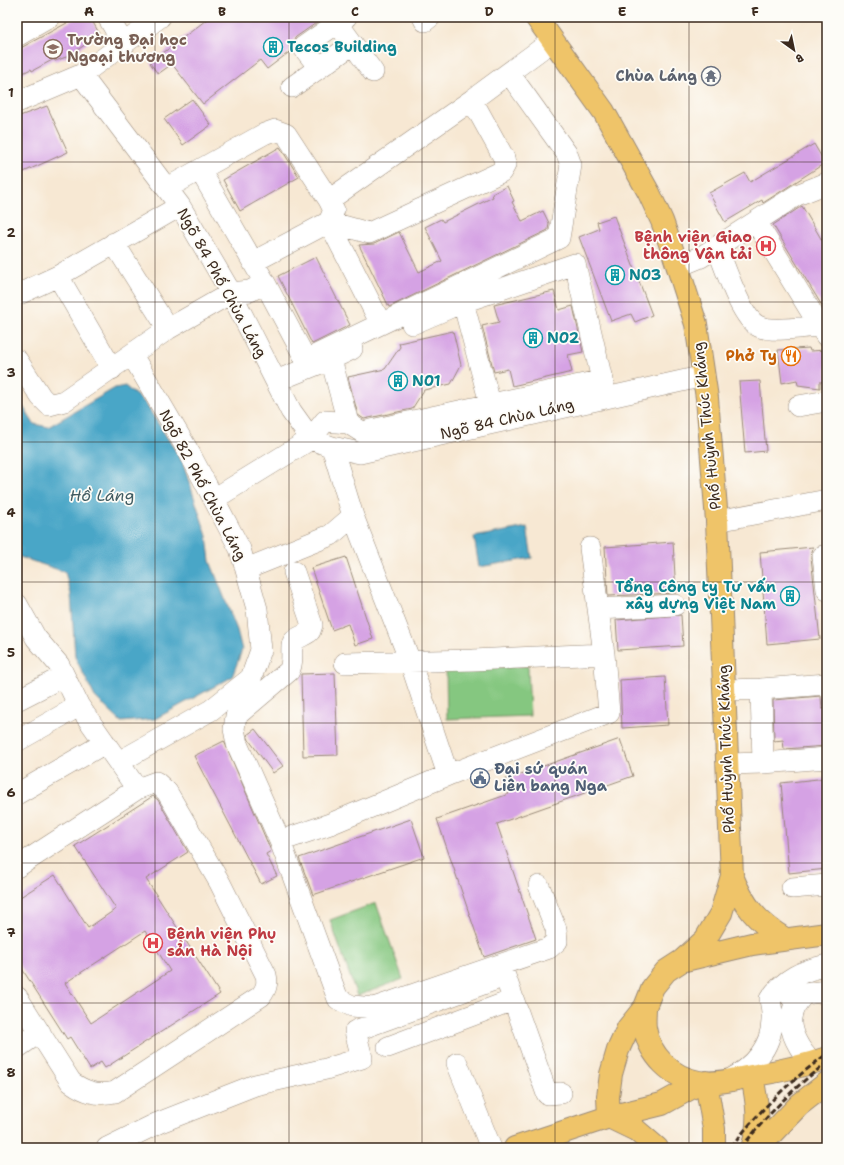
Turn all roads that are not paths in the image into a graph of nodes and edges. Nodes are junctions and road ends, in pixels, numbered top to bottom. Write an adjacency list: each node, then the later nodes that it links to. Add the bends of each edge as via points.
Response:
1 (50, 17): 8 (street)
2 (108, 17): 11 (street)
3 (160, 17): 11 (street)
4 (423, 17): 5 (street, via 425,20)
5 (430, 17)
6 (536, 17): 9 (main road, Phố Huỳnh Thúc Kháng)
7 (342, 18): 10 (street, via 340,27); 12 (street, via 304,47)
8 (17, 36)
9 (552, 41): 14 (street); 29 (main road, Phố Huỳnh Thúc Kháng, via 604,112 631,159 662,221)
10 (353, 44): 13 (street); 16 (street)
11 (124, 45): 15 (street)
12 (317, 65)
13 (373, 72)
14 (509, 73): 17 (street); 35 (street, via 567,154 571,165 559,238)
15 (81, 75): 18 (street); 21 (street, Ngõ 84 Phố Chùa Láng)
16 (292, 87)
17 (472, 100): 22 (street); 24 (street, via 504,158 505,165 501,172 369,234)
18 (17, 102)
19 (200, 170): 21 (street); 22 (street, via 274,130 286,134); 28 (street)
20 (827, 182): 25 (street, via 797,195)
21 (167, 188): 23 (street, Ngõ 84 Phố Chùa Láng)
22 (329, 200): 24 (street, via 334,210)
23 (180, 206): 26 (street); 32 (street, Ngõ 84 Phố Chùa Láng)
24 (329, 222): 28 (street); 35 (street)
25 (756, 222): 27 (street); 37 (street)
26 (114, 243): 30 (street); 36 (street)
27 (717, 246): 29 (street, via 701,257); 37 (street, via 736,296 757,326)
28 (253, 262): 31 (street)
29 (679, 266): 42 (main road, Phố Huỳnh Thúc Kháng, via 696,324)
30 (58, 276): 33 (street); 41 (street)
31 (265, 283): 32 (street, via 250,291); 35 (street, via 306,360)
32 (231, 293): 36 (street); 43 (street, Ngõ 84 Phố Chùa Láng)
33 (17, 295)
34 (463, 302): 39 (street); 44 (street, via 575,264); 47 (street)
35 (381, 324)
36 (168, 329): 38 (street)
37 (823, 332)
38 (132, 355): 41 (street); 51 (street, Ngõ 82 Phố Chùa Láng)
39 (331, 359): 43 (street); 48 (street)
40 (17, 360): 41 (street, via 49,405 64,401)
41 (112, 369)
42 (704, 376): 44 (street, Ngõ 84 Chùa Láng); 54 (main road, Phố Huỳnh Thúc Kháng)
43 (276, 381): 49 (street, Ngõ 84 Phố Chùa Láng, via 291,411)
44 (605, 388): 47 (street, Ngõ 84 Chùa Láng)
45 (827, 401): 46 (street)
46 (798, 406)
47 (493, 413): 48 (street, via 362,432); 50 (street, Ngõ 84 Chùa Láng, via 360,453)
48 (348, 423): 49 (street, via 325,421)
49 (311, 439): 50 (street, Ngõ 84 Chùa Láng); 51 (street)
50 (332, 447): 53 (street)
51 (214, 499): 57 (street, Ngõ 82 Phố Chùa Láng, via 240,549)
52 (827, 500): 54 (street)
53 (353, 516): 57 (street, via 331,535); 64 (street)
54 (717, 521): 69 (main road, Phố Huỳnh Thúc Kháng)
55 (590, 548): 62 (street)
56 (822, 556): 59 (street)
57 (246, 569): 75 (street, Ngõ 82 Phố Chùa Láng, via 258,609 261,650 251,678 211,710)
58 (294, 572): 81 (street, via 312,625 310,631 292,644 293,664 289,671 236,716 234,729)
59 (827, 590)
60 (17, 604): 66 (street, via 36,638)
61 (675, 605): 62 (street)
62 (598, 609): 63 (street)
63 (604, 654): 64 (street); 78 (street, via 609,713)
64 (410, 661): 65 (street); 78 (street)
65 (345, 663)
66 (64, 676): 70 (street); 71 (street)
67 (827, 684): 68 (street)
68 (761, 689): 69 (street); 76 (street)
69 (724, 690): 77 (main road, Phố Huỳnh Thúc Kháng)
70 (17, 700)
71 (79, 706): 72 (street); 73 (street)
72 (17, 741)
73 (105, 743): 75 (street); 80 (street)
74 (827, 758): 76 (street)
75 (119, 762): 79 (street)
76 (763, 763): 77 (street)
77 (727, 764): 83 (main road, Phố Huỳnh Thúc Kháng)
78 (448, 775): 81 (street, via 330,824)
79 (137, 789): 82 (street); 97 (street, via 156,782 167,792 220,883 266,975 266,989 261,996 115,1092 102,1095 83,1091 71,1082)
80 (17, 794)
81 (280, 841): 85 (street, via 338,999 352,1006 374,1008 549,948 557,941 556,929)
82 (17, 868)
83 (732, 876): 88 (main road, Phố Huỳnh Thúc Kháng, via 741,899 755,917); 89 (main road, Phố Huỳnh Thúc Kháng, via 715,925 705,940)
84 (827, 885): 86 (street)
85 (539, 886)
86 (792, 888)
87 (827, 934): 88 (main road)
88 (785, 939): 89 (main road)
89 (683, 960): 96 (main road, via 666,971 653,987)
90 (827, 966): 94 (street, via 798,973 777,988)
91 (827, 991): 92 (street)
92 (804, 994): 94 (street); 100 (street, via 795,1004 791,1014 792,1022 800,1050)
93 (17, 997): 97 (street)
94 (770, 999): 103 (street, via 772,1020 768,1041 757,1060 741,1074)
95 (513, 1000): 98 (street); 106 (street, via 546,1094); 110 (street, via 505,976 355,1031 362,1058 255,1085 158,1123)
96 (645, 1007): 104 (main road, via 644,1028 651,1048 659,1059 680,1076); 109 (main road, via 628,1028 618,1050 608,1097)
97 (40, 1032): 99 (street)
98 (388, 1047)
99 (17, 1048)
100 (820, 1061): 102 (main road)
101 (457, 1063): 111 (street)
102 (752, 1076): 103 (main road); 115 (main road, via 758,1118 757,1135)
103 (729, 1080): 104 (main road)
104 (703, 1082): 109 (main road, via 662,1104); 114 (main road, via 714,1129)
105 (827, 1083): 108 (main road)
106 (561, 1093)
107 (827, 1098): 108 (street)
108 (805, 1100): 116 (main road)
109 (608, 1117): 112 (main road); 113 (main road, via 636,1130)
110 (107, 1148)
111 (491, 1148)
112 (515, 1148)
113 (657, 1148)
114 (714, 1148)
115 (752, 1148)
116 (758, 1148)

